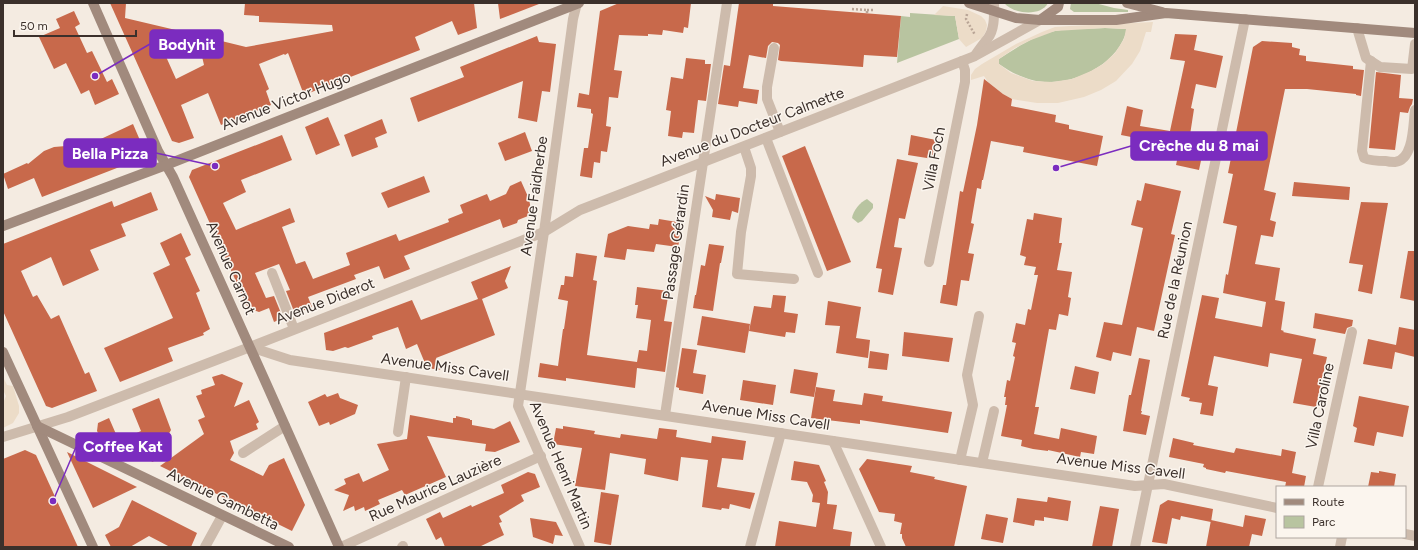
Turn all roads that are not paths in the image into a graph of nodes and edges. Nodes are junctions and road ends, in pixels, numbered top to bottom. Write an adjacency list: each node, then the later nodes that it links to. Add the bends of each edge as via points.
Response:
1 (93, 3): 24 (street, Avenue Carnot)
2 (578, 3): 24 (street, Avenue Victor Hugo); 26 (street, Avenue Faidherbe)
3 (727, 3): 23 (street, Passage Gérardin)
4 (1059, 3): 10 (street)
5 (1127, 3): 8 (street)
6 (968, 6): 7 (street)
7 (994, 7): 10 (street, via 1016,18); 15 (street, via 993,26 989,37)
8 (1166, 13): 9 (street); 10 (street, via 1116,20)
9 (1245, 19): 11 (street); 50 (street, Rue de la Réunion)
10 (1040, 20): 15 (street, Avenue du Docteur Calmette)
11 (1357, 28): 12 (street); 17 (street, via 1366,58)
12 (1415, 33)
13 (1415, 44): 18 (street)
14 (774, 48): 20 (street, via 766,99)
15 (975, 56): 16 (street, Avenue du Docteur Calmette)
16 (962, 61): 20 (street, Avenue du Docteur Calmette); 27 (street, Villa Foch, via 965,82)
17 (1371, 61): 18 (street, via 1380,67); 19 (street, via 1362,151 1364,158 1396,162 1404,157 1411,140)
18 (1414, 74)
19 (1415, 110)
20 (780, 132): 21 (street, Avenue du Docteur Calmette)
21 (766, 138): 22 (street, Avenue du Docteur Calmette); 29 (street)
22 (744, 147): 23 (street, Avenue du Docteur Calmette); 30 (street, via 751,176 737,274)
23 (702, 163): 26 (street, Avenue du Docteur Calmette, via 580,210); 39 (street, Passage Gérardin)
24 (166, 165): 25 (street, Avenue Victor Hugo); 34 (street, Avenue Carnot)
25 (3, 226)
26 (544, 232): 32 (street, Avenue Diderot); 37 (street, Avenue Faidherbe)
27 (929, 262)
28 (272, 273): 32 (street)
29 (818, 273)
30 (794, 279)
31 (979, 316): 48 (street, via 967,375 973,405)
32 (294, 329): 34 (street, Avenue Diderot)
33 (1352, 332): 51 (street, Villa Caroline)
34 (250, 347): 36 (street, Avenue Miss Cavell, via 290,360); 40 (street, Avenue Diderot, via 68,417); 41 (street, Avenue Carnot)
35 (3, 352): 40 (street)
36 (406, 377): 37 (street, Avenue Miss Cavell); 42 (street)
37 (519, 394): 39 (street, Avenue Miss Cavell); 47 (street, Avenue Henri Martin, via 518,406)
38 (994, 411): 49 (street)
39 (665, 415): 43 (street, Avenue Miss Cavell)
40 (37, 426): 44 (street, Avenue Diderot); 53 (street, Avenue Gambetta); 54 (street)
41 (285, 426): 46 (street); 57 (street, Avenue Carnot)
42 (398, 432)
43 (781, 433): 45 (street, Avenue Miss Cavell); 59 (street)
44 (3, 437)
45 (834, 441): 48 (street, Avenue Miss Cavell); 60 (street)
46 (243, 453)
47 (541, 456): 57 (street, Rue Maurice Lauzière); 58 (street, Avenue Henri Martin)
48 (960, 460): 49 (street, Avenue Miss Cavell)
49 (982, 463): 50 (street, Avenue Miss Cavell, via 1135,486)
50 (1148, 485): 52 (street, Avenue Miss Cavell, via 1164,484); 61 (street, Rue de la Réunion)
51 (1318, 486)
52 (1276, 508)
53 (222, 516): 55 (street); 56 (street, Avenue Gambetta)
54 (93, 547)
55 (205, 547)
56 (289, 547)
57 (340, 547)
58 (580, 547)
59 (750, 547)
60 (881, 547)
61 (1136, 547)

